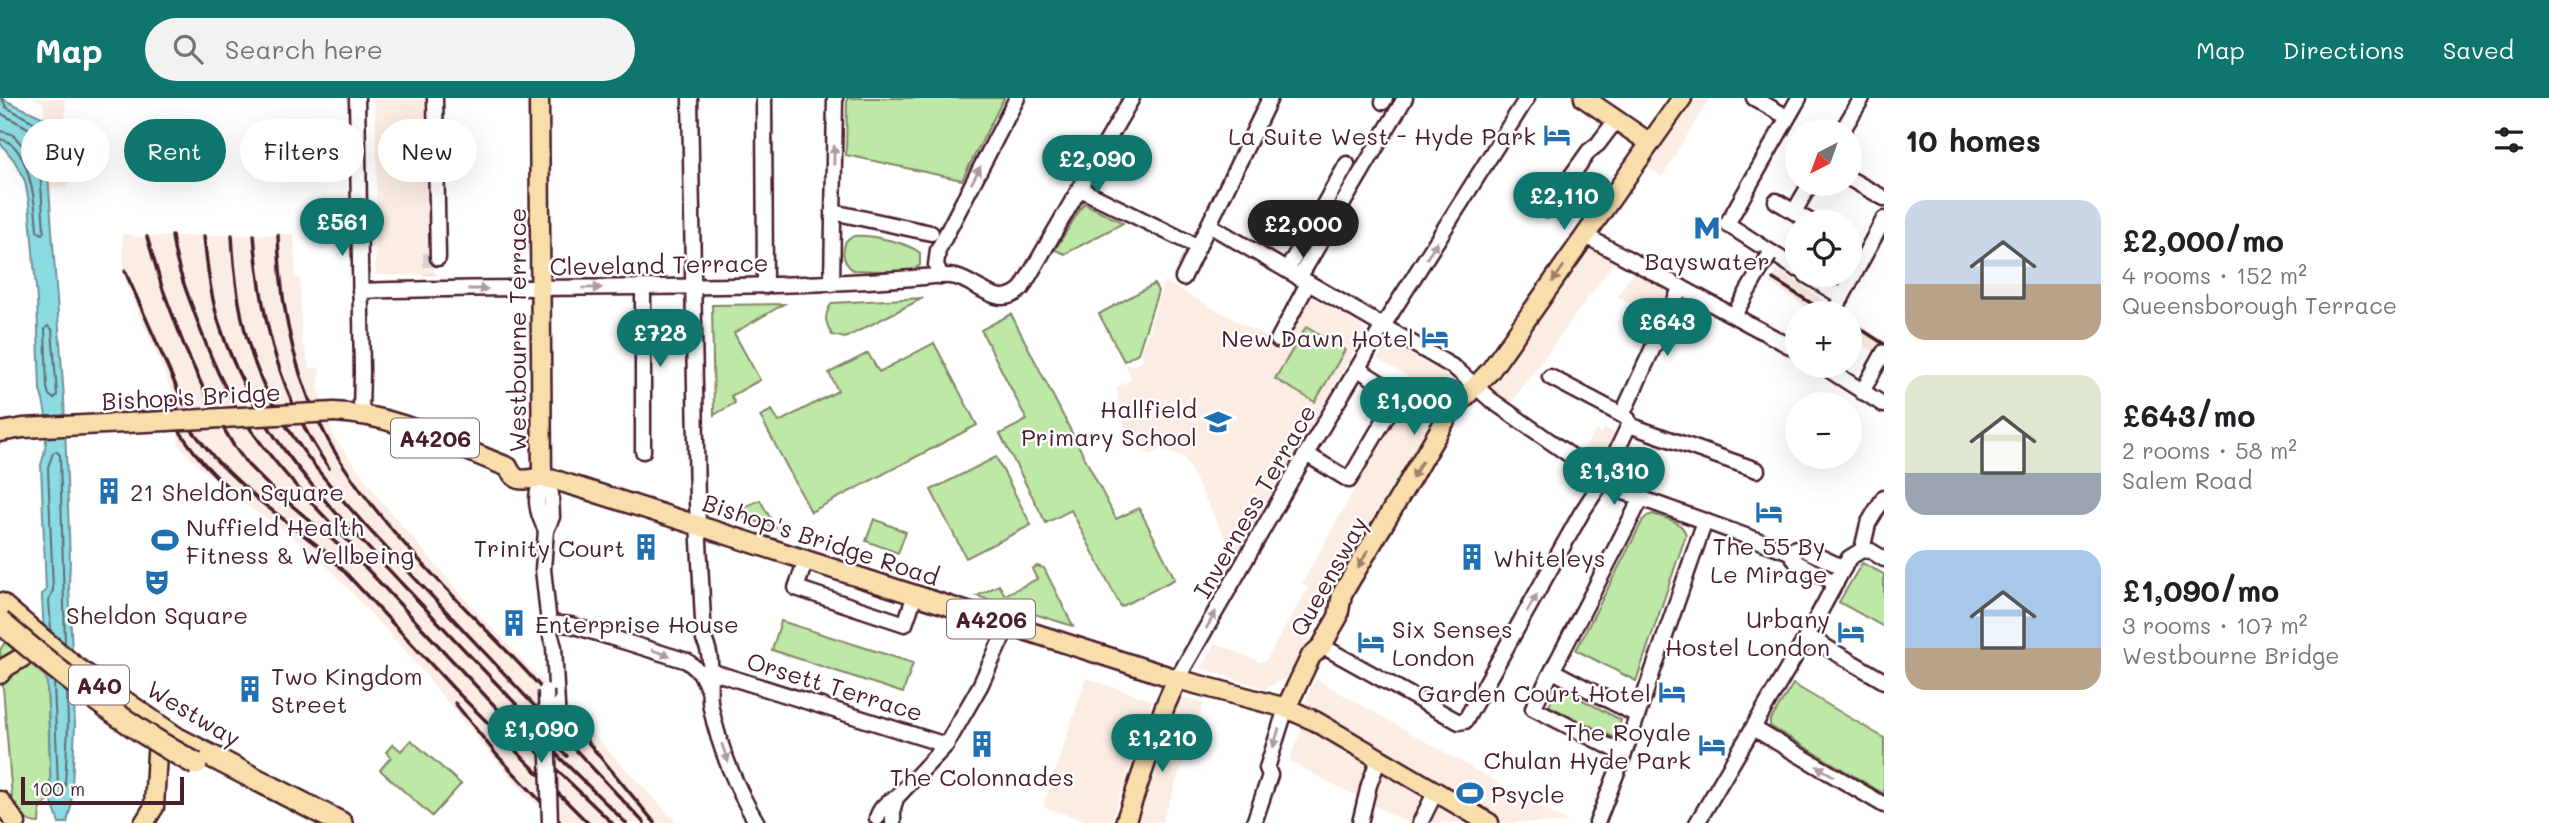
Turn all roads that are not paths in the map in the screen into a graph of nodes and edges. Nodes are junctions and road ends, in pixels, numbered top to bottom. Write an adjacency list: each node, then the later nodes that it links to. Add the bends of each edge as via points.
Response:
1 (357, 98): 47 (street)
2 (435, 98): 35 (street)
3 (539, 98): 46 (main road, Westbourne Terrace)
4 (690, 98): 41 (street)
5 (764, 98): 42 (street)
6 (835, 98): 28 (street, one-way to 6)
7 (1017, 98): 31 (street, one-way to 7)
8 (1132, 98): 23 (street)
9 (1270, 98): 30 (street)
10 (1405, 98): 38 (street)
11 (1527, 98): 51 (street, Inverness Terrace, one-way to 11)
12 (1584, 98): 19 (main road)
13 (1682, 98): 20 (main road, Queensway)
14 (1754, 98): 17 (street)
15 (1799, 98): 34 (street, via 1727,224)
16 (1862, 98): 18 (street)
17 (1780, 113)
18 (1849, 119)
19 (1616, 120): 20 (main road); 26 (street)
20 (1650, 143): 32 (main road, Queensway)
21 (1347, 164): 38 (street)
22 (1862, 186): 24 (street)
23 (1080, 188): 33 (street); 37 (street, via 1023,288 1009,297 997,297 963,279)
24 (1884, 198)
25 (1776, 201): 27 (street)
26 (1547, 210)
27 (1791, 210)
28 (833, 212): 31 (street); 40 (street)
29 (1884, 219): 49 (street)
30 (1209, 225): 33 (street); 38 (street)
31 (938, 234): 37 (street, via 936,265)
32 (1586, 236): 44 (street); 58 (main road, Queensway, one-way to 58)
33 (1198, 247): 39 (street)
34 (1770, 254): 36 (street); 50 (street, bridge)
35 (438, 258)
36 (1785, 262)
37 (941, 275): 40 (street, Cleveland Terrace)
38 (1298, 277): 51 (street); 52 (street)
39 (1184, 278)
40 (832, 284): 42 (street, Cleveland Terrace)
41 (693, 285): 42 (street, Cleveland Terrace); 43 (street, Cleveland Terrace); 74 (street)
42 (765, 286)
43 (643, 287): 46 (street, Cleveland Terrace, one-way to 43); 66 (street)
44 (1681, 287): 50 (street); 63 (street)
45 (1819, 287): 48 (street)
46 (540, 289): 47 (street, Cleveland Terrace, one-way to 46, via 434,282); 69 (main road, Westbourne Terrace)
47 (360, 291): 61 (street)
48 (1832, 301)
49 (1840, 301)
50 (1734, 315): 53 (street)
51 (1383, 326): 55 (street, Inverness Terrace); 58 (street, via 1455,368)
52 (1278, 341)
53 (1785, 343)
54 (1884, 352): 59 (street)
55 (1358, 369): 67 (street, Inverness Terrace); 67 (street, via 1399,395 1349,480)
56 (1550, 377): 63 (street)
57 (1841, 378): 59 (street)
58 (1476, 388): 70 (street); 88 (main road, Queensway, one-way to 88, via 1449,414 1342,594 1338,617)
59 (1862, 392): 60 (street)
60 (1884, 405)
61 (361, 413): 64 (main road, Bishop's Bridge / A4206, bridge); 69 (main road, Bishop's Bridge Road / A4206, via 508,467 527,481)
62 (0, 420): 64 (main road, A4206)
63 (1626, 420): 68 (street); 70 (street)
64 (23, 428): 65 (main road, A4206)
65 (0, 432)
66 (643, 452)
67 (1306, 454): 94 (street, Inverness Terrace, one-way to 67)
68 (1756, 470)
69 (542, 478): 74 (main road, Bishop's Bridge Road / A4206); 85 (street, Westbourne Terrace, via 551,494 543,569)
70 (1603, 480): 72 (street); 88 (street, one-way to 70, via 1465,721)
71 (1884, 497): 75 (street, via 1868,524)
72 (1641, 499): 73 (street); 92 (street)
73 (1705, 521): 76 (street); 99 (street)
74 (698, 525): 78 (main road, Bishop's Bridge Road / A4206); 87 (street)
75 (1862, 550): 77 (street); 79 (street, via 1852,554)
76 (1790, 552): 79 (street, via 1801,548); 80 (street, via 1797,563)
77 (1884, 559)
78 (806, 560): 81 (main road, Bishop's Bridge Road / A4206); 81 (street, via 796,588 905,624)
79 (1844, 568): 80 (street)
80 (1836, 583): 86 (street)
81 (915, 595): 84 (main road, Bishop's Bridge Road / A4206)
82 (0, 604): 113 (highway, Westway / A40, via 75,668 176,738)
83 (0, 622): 112 (highway, Westway / A40, bridge, via 74,684 157,743)
84 (1008, 625): 94 (main road, Bishop's Bridge Road / A4206); 101 (street, via 980,687)
85 (549, 628): 90 (street, one-way to 90, via 572,625); 96 (street, Westbourne Terrace, via 554,647)
86 (1807, 636): 95 (street); 100 (street)
87 (704, 640): 90 (street); 91 (street)
88 (1322, 646): 98 (main road, Queensway, via 1311,656)
89 (57, 661): 93 (main road, bridge, via 28,656)
90 (687, 661): 97 (street, via 700,672)
91 (710, 671): 97 (street); 101 (street, Orsett Terrace)
92 (1552, 671): 99 (street); 103 (street, via 1533,708)
93 (0, 674)
94 (1177, 679): 98 (main road, Bishop's Bridge Road / A4206); 118 (main road)
95 (1884, 681)
96 (551, 685): 114 (street, bridge); 115 (street, bridge)
97 (708, 688): 116 (street, one-way to 116, via 732,772)
98 (1286, 708): 104 (main road, A4206); 119 (street, Queensway, one-way to 119)
99 (1637, 715): 103 (street)
100 (1753, 728): 108 (street, one-way to 100); 124 (street)
101 (946, 745): 106 (street)
102 (157, 753): 111 (main road, via 154,807)
103 (1624, 754): 123 (street)
104 (1379, 758): 105 (main road, A4206); 120 (street)
105 (1436, 791): 121 (street); 122 (main road, A4206)
106 (897, 798): 109 (street, via 879,810); 117 (street)
107 (0, 801): 110 (main road)
108 (1884, 806)
109 (873, 821): 117 (street)
110 (16, 823)
111 (144, 823)
112 (310, 823)
113 (341, 823)
114 (550, 823)
115 (559, 823)
116 (758, 823)
117 (893, 823)
118 (1125, 823)
119 (1254, 823)
120 (1360, 823)
121 (1420, 823)
122 (1489, 823)
123 (1597, 823)
124 (1697, 823)

